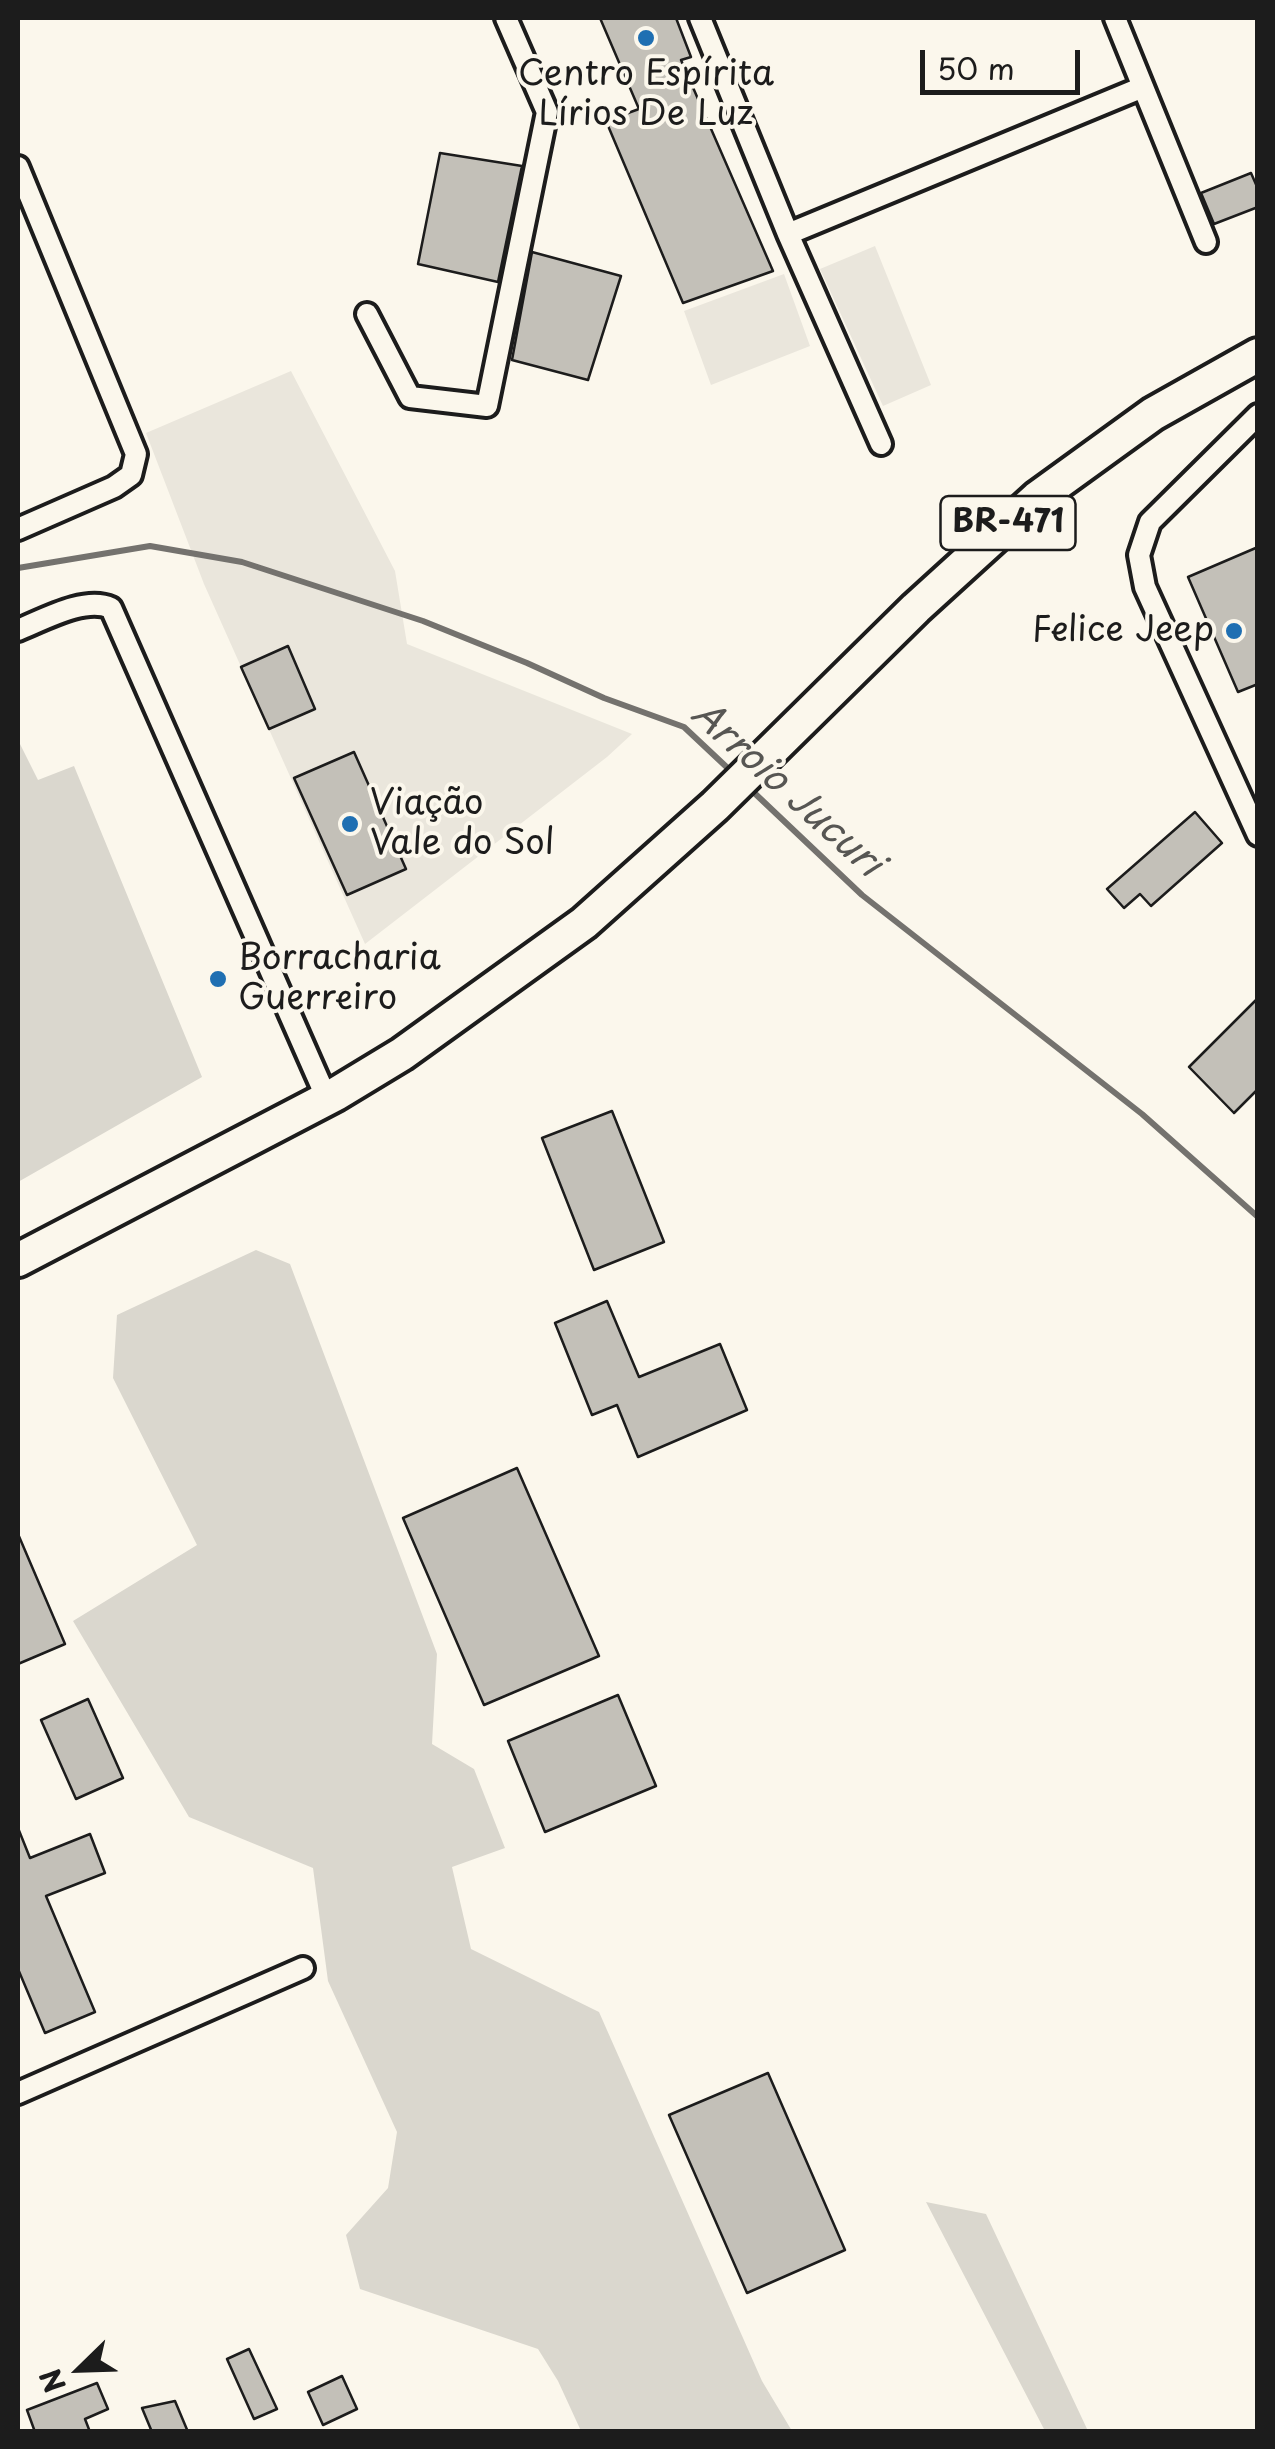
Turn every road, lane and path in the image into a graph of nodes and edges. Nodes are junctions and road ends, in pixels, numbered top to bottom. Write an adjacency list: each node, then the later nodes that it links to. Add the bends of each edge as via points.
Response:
1 (506, 18): 8 (street, via 547,112 487,406 410,398)
2 (700, 18): 6 (street)
3 (1115, 18): 4 (street)
4 (1143, 88): 6 (street); 7 (street)
5 (19, 174): 12 (street, via 136,454 132,475 114,488)
6 (788, 234): 11 (street)
7 (1206, 242)
8 (368, 314)
9 (1258, 354): 15 (main road, BR-471, via 1153,414 1037,498 584,923 402,1054)
10 (1258, 414): 14 (street, via 1150,522 1139,556 1146,587)
11 (882, 444)
12 (18, 528)
13 (18, 630): 15 (street, via 86,606 111,608)
14 (1258, 835)
15 (327, 1099): 16 (main road, BR-471)
16 (18, 1260)
17 (303, 1968): 18 (street)
18 (18, 2093)

